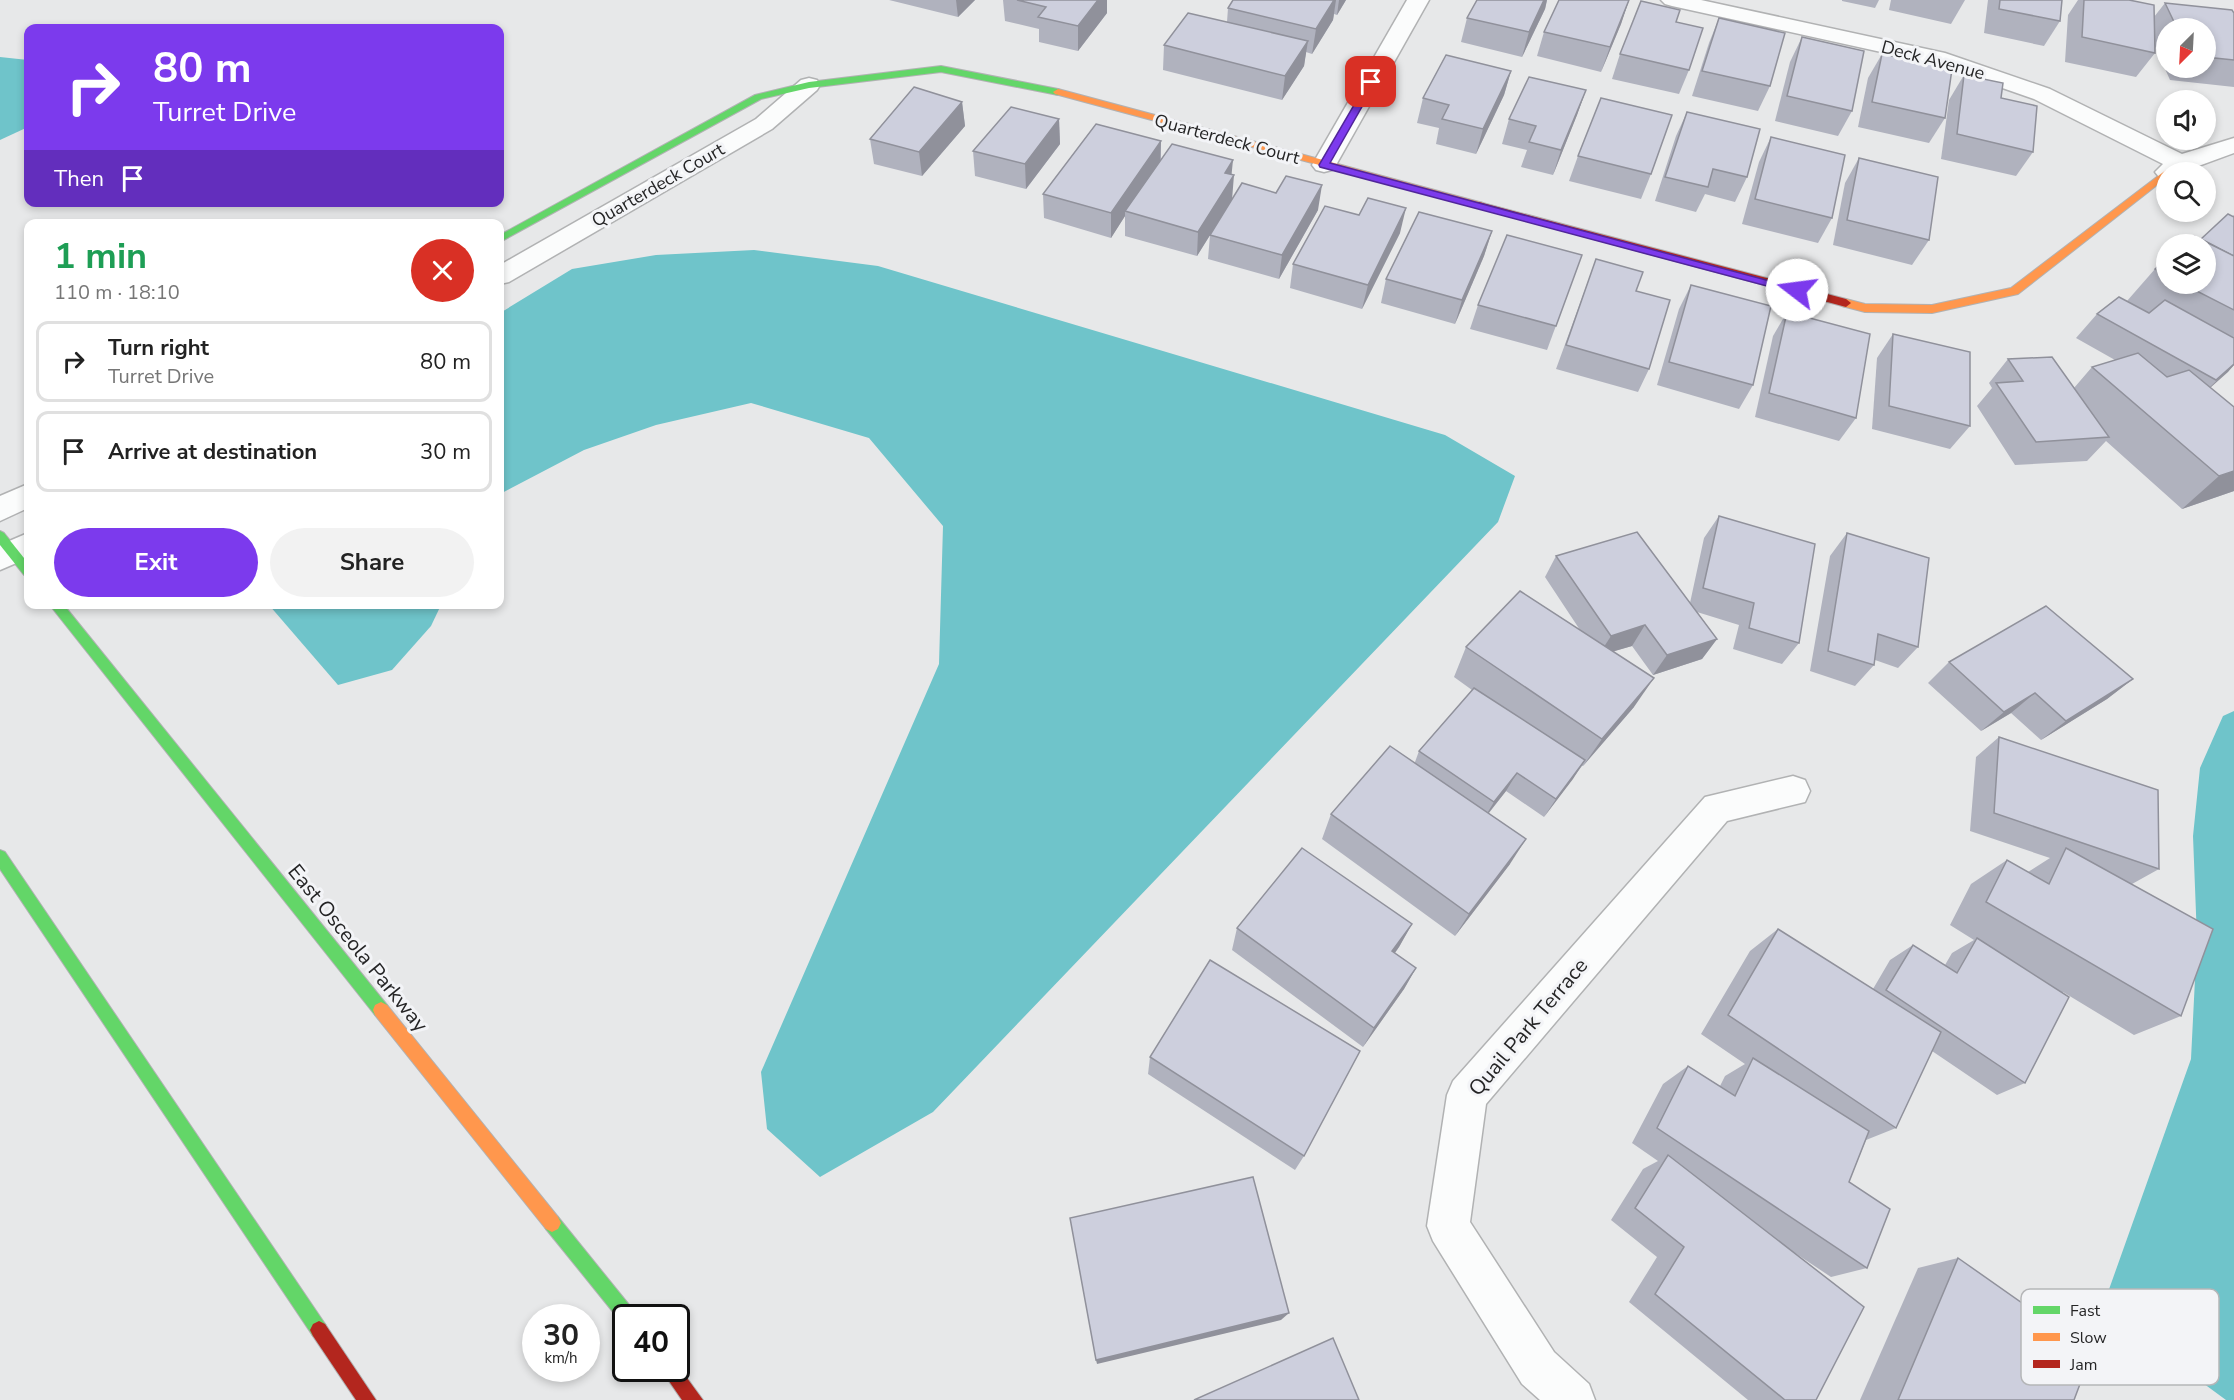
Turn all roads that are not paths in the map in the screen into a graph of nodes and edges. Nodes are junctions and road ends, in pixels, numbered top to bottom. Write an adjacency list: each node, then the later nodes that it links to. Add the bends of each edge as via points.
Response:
1 (1418, 0): 7 (street)
2 (1672, 0): 5 (street, Deck Avenue, via 1937,58 2042,94)
3 (809, 85): 7 (street, Quarterdeck Court, via 941,69 1031,85); 9 (street, Quarterdeck Court, via 758,97); 10 (street, Quarterdeck Court, via 764,124)
4 (2234, 145): 6 (street, Quarterdeck Court)
5 (2159, 162)
6 (2189, 162)
7 (1324, 165): 8 (street, Quarterdeck Court, via 1865,308 1932,309 2014,291)
8 (2156, 181)
9 (504, 237)
10 (504, 274)
11 (24, 497): 12 (street)
12 (0, 510)
13 (59, 609): 16 (street, East Osceola Parkway)
14 (1793, 791): 20 (street, Quail Park Terrace, via 1718,808 1467,1095 1448,1226 1538,1368)
15 (0, 857): 18 (street)
16 (618, 1304)
17 (680, 1382): 19 (street)
18 (367, 1400)
19 (694, 1400)
20 (1573, 1400)

